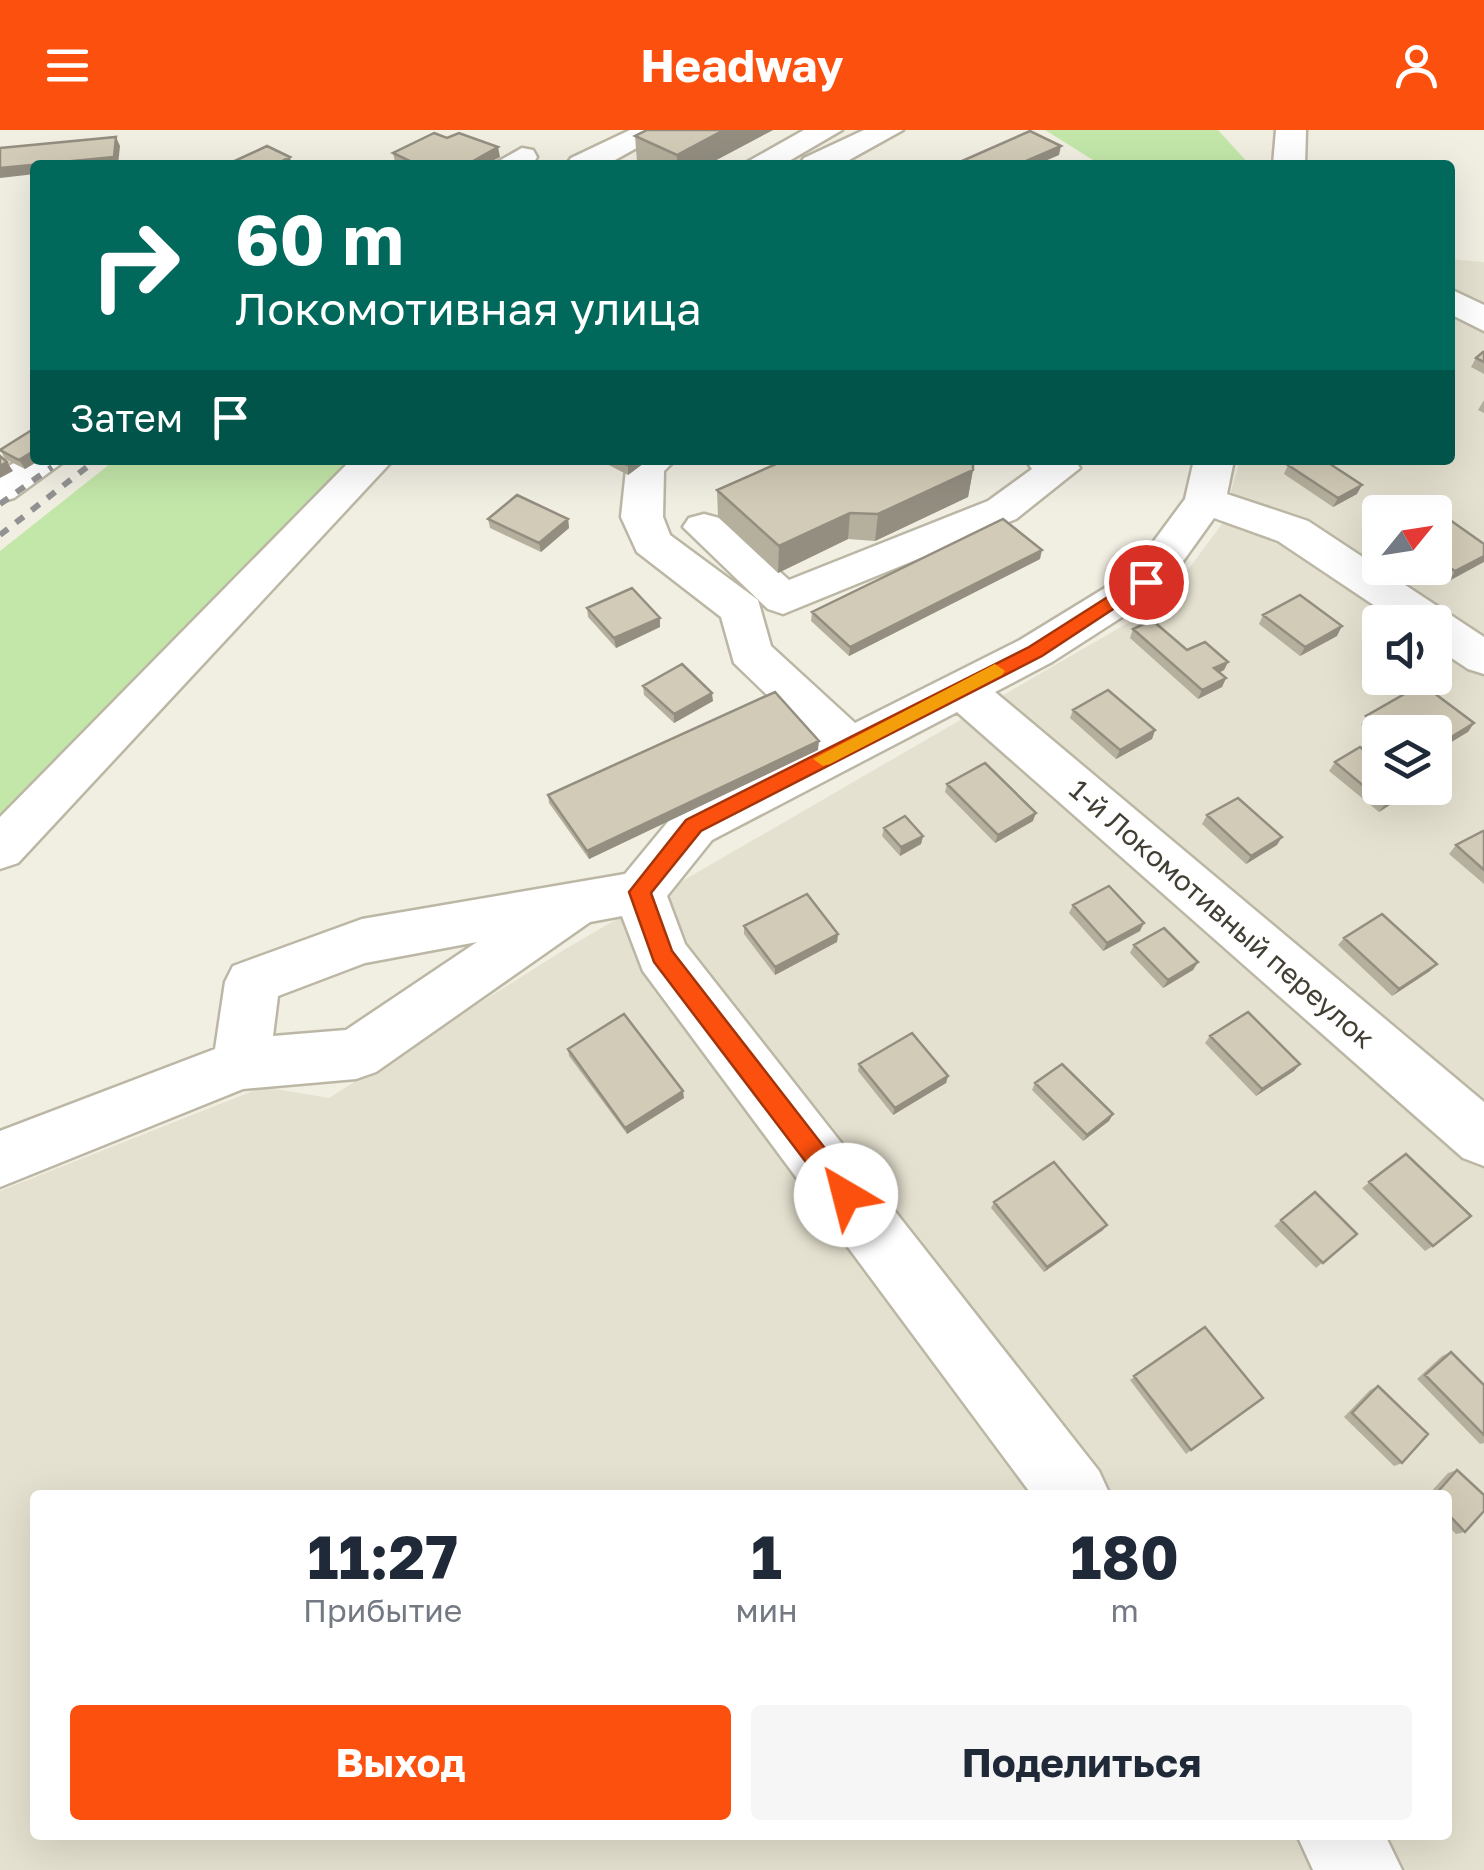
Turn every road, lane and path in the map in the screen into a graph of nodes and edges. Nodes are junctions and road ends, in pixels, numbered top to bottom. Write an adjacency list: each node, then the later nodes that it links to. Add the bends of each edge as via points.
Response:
1 (654, 130): 5 (street)
2 (827, 130): 6 (street)
3 (888, 130): 7 (street)
4 (1291, 130): 8 (street)
5 (592, 160)
6 (768, 160)
7 (825, 160)
8 (1289, 160)
9 (1455, 303): 10 (street)
10 (1484, 320)
11 (38, 465): 16 (street)
12 (368, 465): 23 (street)
13 (644, 465): 22 (street, via 642,517 652,542 742,611 750,652)
14 (1055, 465): 17 (street, via 1060,468 1002,510 782,599)
15 (1210, 480): 18 (street); 21 (street, via 1146,582 1036,652)
16 (0, 489)
17 (704, 527)
18 (1404, 605)
19 (1452, 637): 20 (street)
20 (1484, 658)
21 (960, 688): 22 (street); 27 (street, 1-й Локомотивный переулок)
22 (849, 745): 24 (street, via 694,826)
23 (0, 849)
24 (640, 892): 25 (street); 29 (street, via 662,955)
25 (577, 903): 26 (street, via 356,1054); 26 (street, via 362,941 252,982)
26 (241, 1064): 28 (street)
27 (1484, 1139)
28 (0, 1159)
29 (1071, 1490)
30 (1340, 1840): 31 (street)
31 (1362, 1870)

